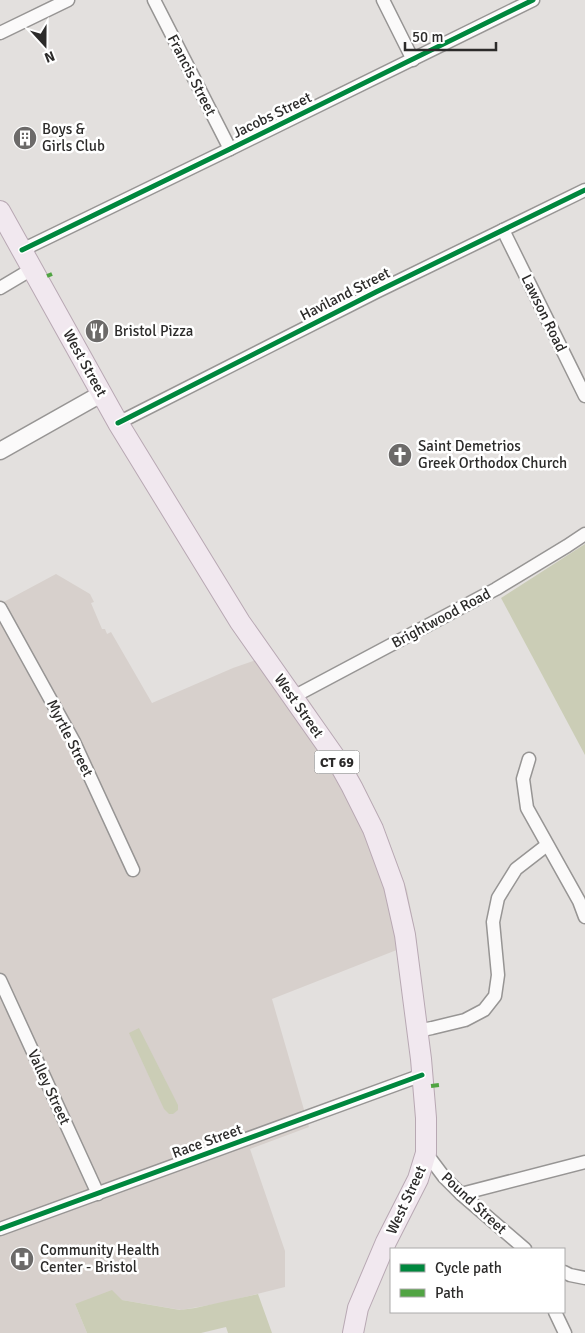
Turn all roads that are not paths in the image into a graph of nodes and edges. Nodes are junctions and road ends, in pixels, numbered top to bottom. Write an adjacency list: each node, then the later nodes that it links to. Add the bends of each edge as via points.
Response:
1 (68, 0): 5 (street)
2 (154, 0): 7 (street, Francis Street)
3 (383, 0): 6 (street)
4 (533, 0): 6 (street, Jacobs Street)
5 (0, 34)
6 (413, 60): 7 (street, Jacobs Street)
7 (230, 149): 11 (street, Jacobs Street)
8 (585, 190): 10 (street, Haviland Street)
9 (0, 211): 11 (main road, West Street / CT 69)
10 (503, 230): 15 (street, Lawson Road); 16 (street, Haviland Street)
11 (22, 250): 12 (main road, West Street / CT 69)
12 (32, 269): 13 (street); 14 (main road, West Street / CT 69)
13 (0, 288)
14 (101, 394): 16 (main road, West Street / CT 69); 17 (street)
15 (585, 396)
16 (118, 423): 20 (main road, West Street / CT 69, via 240,622)
17 (0, 452)
18 (585, 534): 20 (street, Brightwood Road, via 496,589)
19 (0, 608): 23 (street, Myrtle Street, via 74,742)
20 (293, 697): 26 (main road, West Street / CT 69, via 337,760 373,829 394,886 405,935)
21 (529, 759): 22 (street, via 523,779 527,808)
22 (547, 845): 24 (street); 26 (street, via 516,869 498,898 493,922 498,975 495,996 484,1010 465,1020)
23 (132, 870)
24 (585, 916)
25 (0, 980): 30 (street, Valley Street)
26 (417, 1031): 27 (main road, West Street / CT 69)
27 (422, 1075): 28 (main road, West Street / CT 69); 30 (street, Race Street)
28 (426, 1153): 31 (street, Pound Street); 37 (main road, West Street / CT 69, via 418,1179 358,1308)
29 (585, 1162): 31 (street)
30 (98, 1194): 32 (street, Race Street)
31 (461, 1194): 33 (street, Pound Street)
32 (0, 1229)
33 (524, 1248)
34 (565, 1272): 35 (street)
35 (585, 1278)
36 (555, 1313): 38 (street)
37 (353, 1333)
38 (565, 1333)

